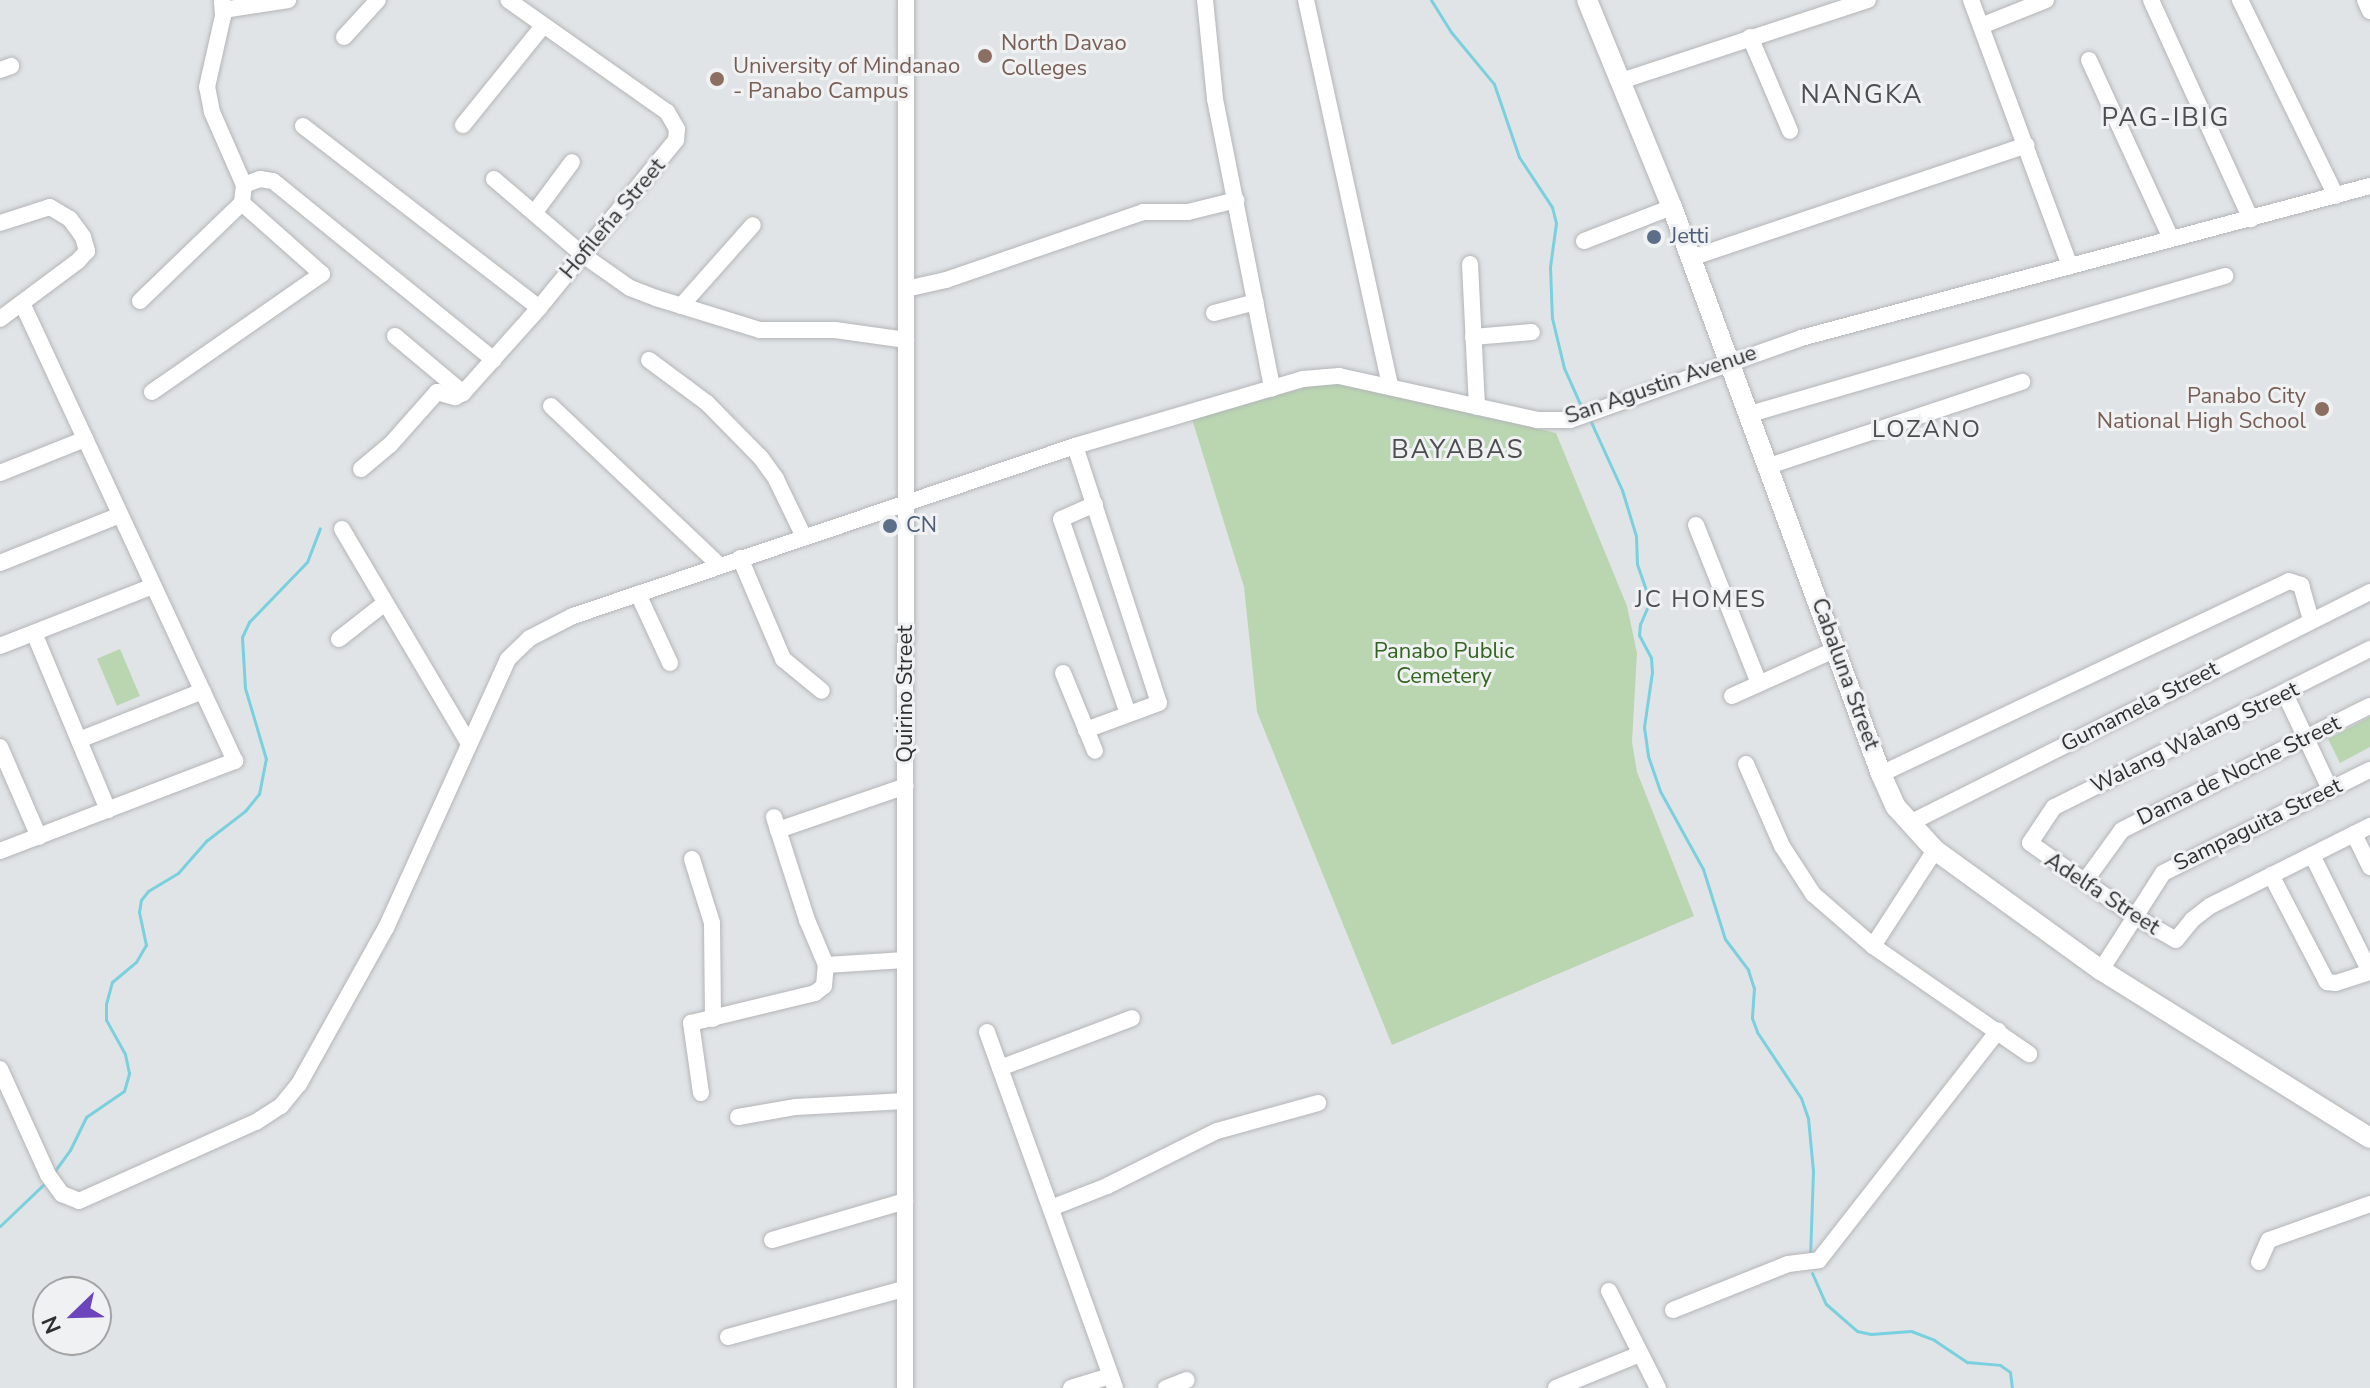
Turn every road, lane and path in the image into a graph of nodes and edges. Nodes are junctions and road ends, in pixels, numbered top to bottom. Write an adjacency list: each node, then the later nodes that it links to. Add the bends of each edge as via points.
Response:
1 (288, 0): 14 (street)
2 (378, 0): 18 (street)
3 (508, 0): 16 (street, Hofileña Street)
4 (906, 0): 45 (street, Quirino Street)
5 (1205, 0): 31 (street, via 1215,99)
6 (1306, 0): 61 (street)
7 (1587, 0): 21 (main road, Cabaluna Street)
8 (1868, 0): 19 (street)
9 (1971, 0): 17 (street)
10 (2046, 0): 17 (street)
11 (2151, 0): 35 (street)
12 (2240, 0): 30 (street)
13 (2365, 0): 15 (street)
14 (223, 5): 28 (street, via 208,101)
15 (2370, 11)
16 (543, 26): 22 (street); 40 (street, Hofileña Street, via 667,112 677,129 672,148)
17 (1981, 26): 25 (street)
18 (344, 37)
19 (1750, 37): 21 (street); 24 (street)
20 (2089, 60): 38 (street)
21 (1621, 81): 33 (main road, Cabaluna Street)
22 (463, 125)
23 (303, 126): 50 (street)
24 (1790, 131)
25 (2026, 145): 41 (street); 43 (street)
26 (572, 162): 34 (street)
27 (494, 179): 34 (street)
28 (244, 185): 32 (street); 57 (street, via 273,181)
29 (2370, 186): 30 (street, San Agustin Avenue)
30 (2336, 196): 35 (street, San Agustin Avenue)
31 (1237, 200): 45 (street, via 1188,212 1143,212); 47 (street)
32 (242, 203): 46 (street); 63 (street, via 322,274)
33 (1672, 207): 39 (street); 41 (main road, Cabaluna Street)
34 (535, 212): 40 (street)
35 (2251, 219): 38 (street, San Agustin Avenue)
36 (0, 223): 48 (street, via 50,207 70,219 87,244 84,257)
37 (753, 225): 49 (street)
38 (2171, 238): 43 (street, San Agustin Avenue)
39 (1584, 241)
40 (583, 255): 49 (street, via 630,288); 50 (street, Hofileña Street)
41 (1691, 258): 59 (main road, Cabaluna Street)
42 (1470, 264): 55 (street)
43 (2070, 266): 59 (street, San Agustin Avenue, via 1868,318)
44 (2225, 276): 67 (street)
45 (906, 289): 56 (street, Quirino Street)
46 (140, 301)
47 (1256, 302): 51 (street); 62 (street)
48 (22, 303): 52 (street); 68 (street)
49 (681, 306): 56 (street, via 760,330 804,328)
50 (539, 308): 57 (street, Hofileña Street)
51 (1214, 313)
52 (0, 319)
53 (1532, 332): 55 (street)
54 (395, 336): 64 (street)
55 (1473, 337): 66 (street)
56 (906, 340): 73 (street, Quirino Street)
57 (494, 360): 64 (street, Hofileña Street)
58 (649, 360): 78 (street, via 707,403 761,458)
59 (1729, 361): 66 (street, San Agustin Avenue, via 1570,420 1550,422); 67 (main road, Cabaluna Street)
60 (2022, 382): 70 (street)
61 (1390, 384): 62 (street, San Agustin Avenue, via 1329,375); 66 (street, San Agustin Avenue)
62 (1272, 388): 69 (street, San Agustin Avenue)
63 (152, 392)
64 (463, 393): 72 (street, via 455,397 437,392)
65 (551, 406): 81 (street)
66 (1477, 407)
67 (1750, 414): 70 (main road, Cabaluna Street)
68 (85, 439): 71 (street); 75 (street)
69 (1075, 446): 73 (street, San Agustin Avenue); 74 (street)
70 (1769, 466): 90 (main road, Cabaluna Street)
71 (2, 468)
72 (361, 469)
73 (907, 504): 78 (street, San Agustin Avenue); 110 (street, Quirino Street)
74 (1095, 504): 100 (street, via 1159,703); 100 (street, via 1061,519)
75 (120, 515): 80 (street); 82 (street)
76 (1696, 525): 94 (street)
77 (342, 529): 85 (street)
78 (804, 537): 79 (street, San Agustin Avenue)
79 (740, 558): 81 (street, San Agustin Avenue); 96 (street, via 783,659)
80 (0, 563)
81 (719, 565): 84 (street, San Agustin Avenue)
82 (153, 586): 87 (street); 95 (street)
83 (2370, 592): 86 (street, Gumamela Street)
84 (638, 594): 92 (street); 104 (street, San Agustin Avenue, via 556,623 518,648 501,672)
85 (385, 603): 88 (street); 104 (street)
86 (2311, 621): 109 (street, via 2301,585 2289,581); 113 (street, Gumamela Street)
87 (34, 633): 89 (street); 103 (street)
88 (339, 639)
89 (0, 646)
90 (1836, 649): 94 (street); 109 (main road, Cabaluna Street)
91 (2370, 649): 97 (street, Walang Walang Street)
92 (670, 663)
93 (1063, 673): 101 (street)
94 (1759, 683): 98 (street)
95 (203, 691): 103 (street); 112 (street, via 235,761)
96 (822, 691)
97 (2285, 694): 102 (street); 117 (street, Walang Walang Street, via 2054,807)
98 (1732, 696)
99 (2370, 706): 102 (street, Dama de Noche Street)
100 (1128, 714): 101 (street)
101 (1086, 730): 106 (street)
102 (2307, 739): 111 (street); 124 (street, Dama de Noche Street, via 2122,830)
103 (79, 740): 112 (street)
104 (469, 744): 137 (street, San Agustin Avenue, via 386,928 299,1084 271,1114 87,1198 69,1199 48,1175)
105 (0, 747): 116 (street)
106 (1095, 751)
107 (1746, 764): 126 (street, via 1802,880)
108 (2369, 772): 111 (street, Sampaguita Street)
109 (1881, 774): 113 (main road, Cabaluna Street)
110 (906, 786): 127 (street, Quirino Street); 128 (street, via 776,824)
111 (2330, 789): 125 (street, Sampaguita Street, via 2163,873)
112 (108, 810): 116 (street)
113 (1910, 823): 118 (main road, Cabaluna Street)
114 (2370, 826): 115 (street)
115 (2354, 834): 120 (street); 122 (street)
116 (39, 837): 119 (street)
117 (2031, 839): 124 (street, Adelfa Street, via 2033,848)
118 (1935, 850): 126 (street); 129 (main road, Cabaluna Street)
119 (0, 851)
120 (2312, 855): 123 (street); 130 (street)
121 (692, 859): 132 (street, via 712,923)
122 (2370, 867)
123 (2271, 875): 125 (street, Adelfa Street, via 2200,913 2173,940); 130 (street, via 2327,982)
124 (2085, 881): 125 (street, Adelfa Street)
125 (2134, 916): 129 (street, Sampaguita Street)
126 (1873, 946): 133 (street)
127 (905, 960): 128 (street); 139 (street, Quirino Street)
128 (826, 965): 132 (street, via 824,986 815,993)
129 (2101, 970): 142 (main road, Cabaluna Street)
130 (2370, 972)
131 (1132, 1018): 136 (street)
132 (713, 1019): 138 (street, via 694,1020 690,1028)
133 (1998, 1031): 135 (street); 150 (street, via 1819,1260 1788,1264)
134 (987, 1032): 136 (street)
135 (2029, 1054)
136 (1000, 1068): 145 (street)
137 (0, 1069)
138 (701, 1093)
139 (905, 1101): 141 (street, via 796,1107); 143 (street, Quirino Street)
140 (1318, 1103): 145 (street, via 1217,1131)
141 (738, 1117)
142 (2370, 1138)
143 (905, 1201): 146 (street); 148 (street, Quirino Street)
144 (2370, 1204): 147 (street, via 2269,1240)
145 (1051, 1208): 154 (street)
146 (772, 1240)
147 (2259, 1262)
148 (903, 1289): 151 (street); 155 (street, Quirino Street)
149 (1609, 1291): 152 (street)
150 (1673, 1310)
151 (728, 1337)
152 (1640, 1354): 158 (street); 159 (street)
153 (1187, 1380): 157 (street)
154 (1112, 1382): 156 (street)
155 (905, 1388)
156 (1071, 1388)
157 (1166, 1388)
158 (1556, 1388)
159 (1658, 1388)

